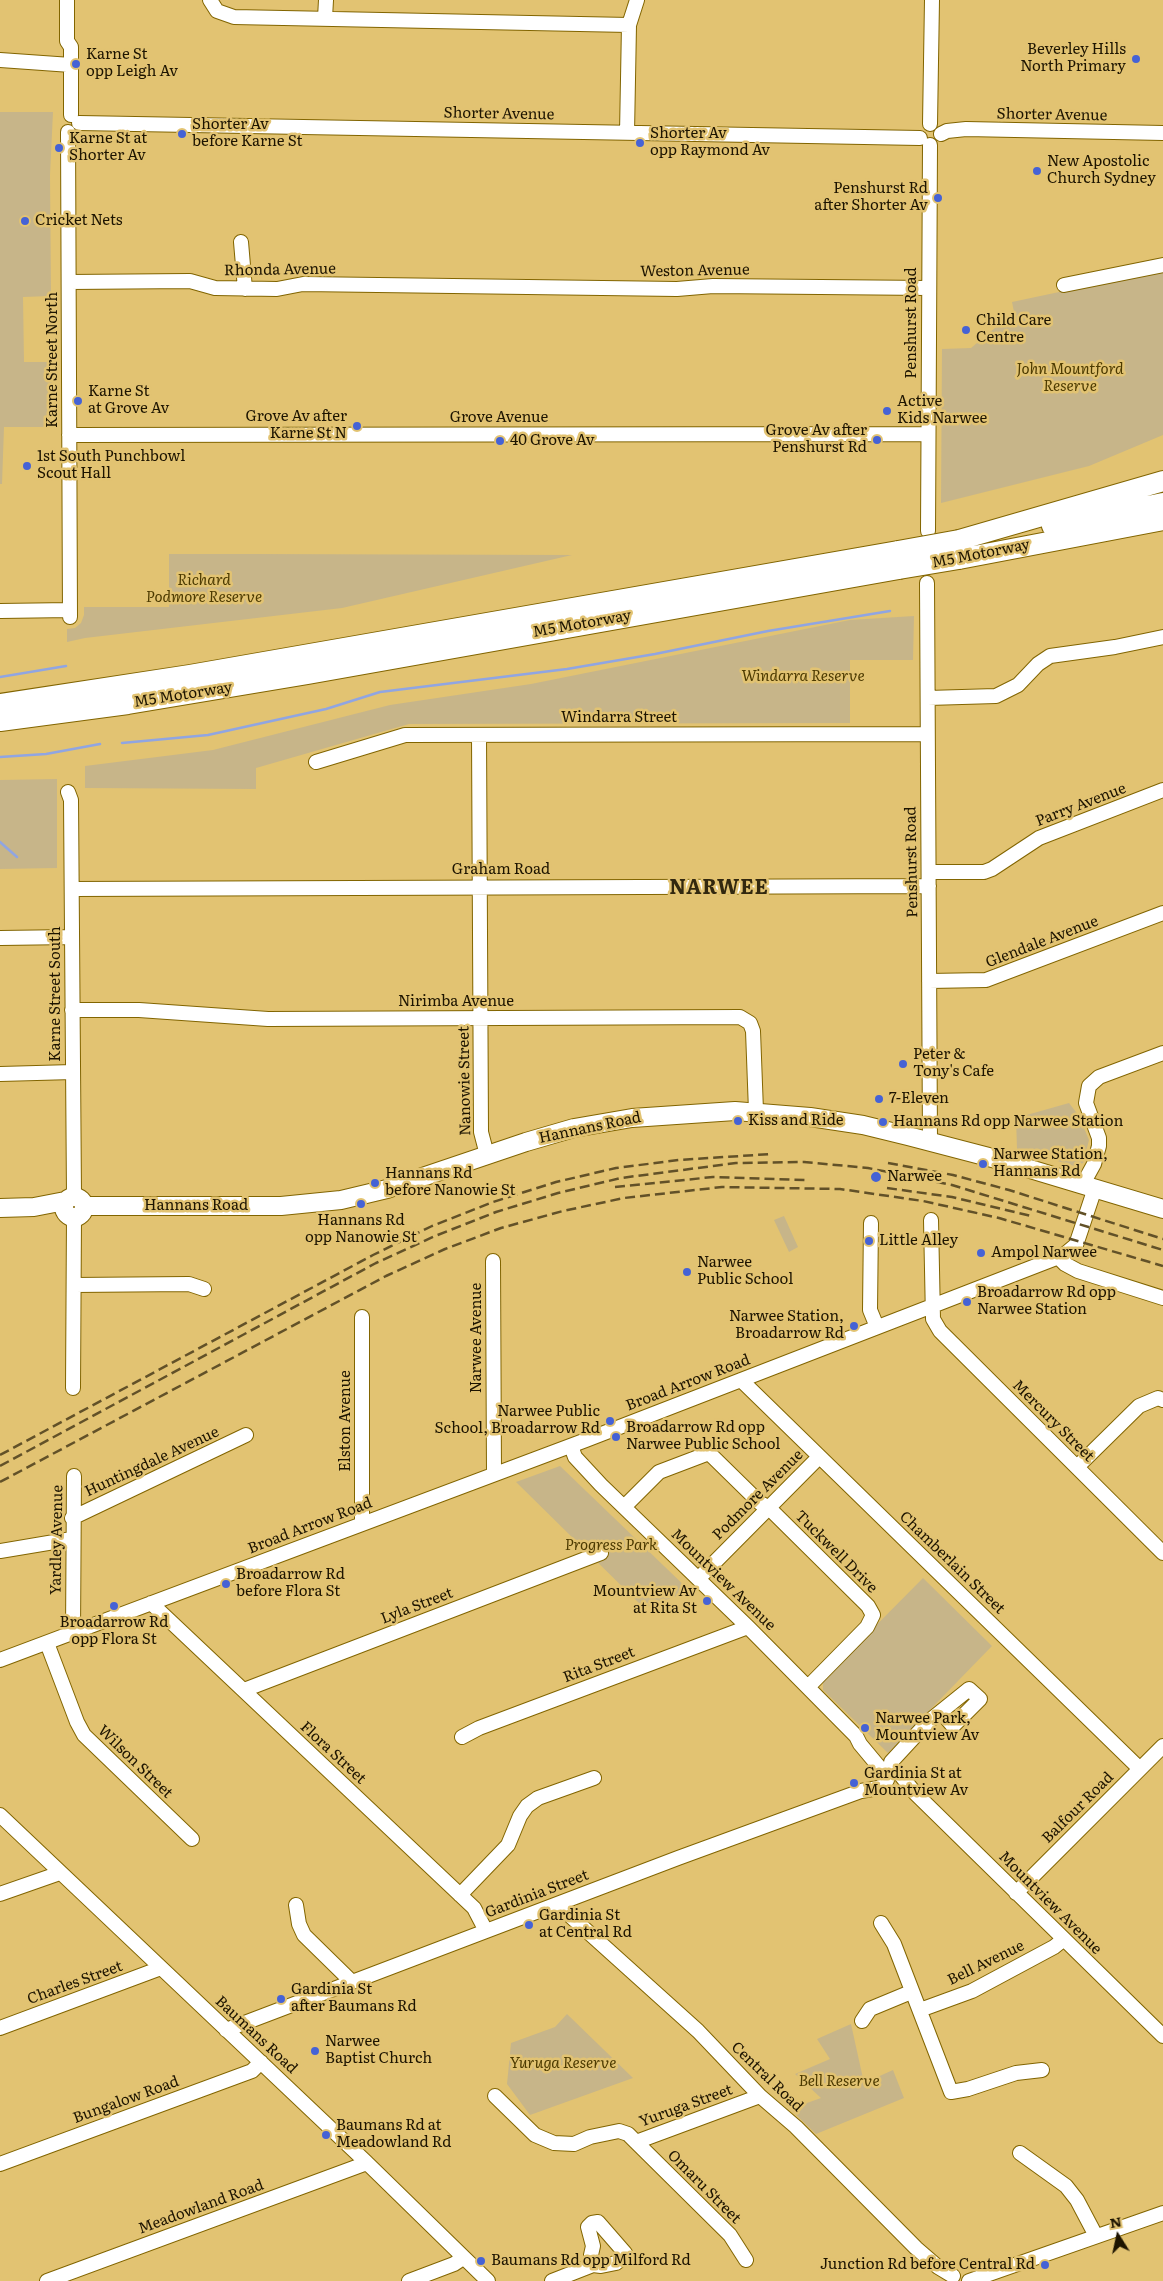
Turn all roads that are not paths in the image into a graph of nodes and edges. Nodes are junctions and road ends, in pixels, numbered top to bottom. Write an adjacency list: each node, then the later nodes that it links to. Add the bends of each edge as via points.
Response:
1 (67, 0): 9 (street, Karne Street North, via 67,40 71,47)
2 (210, 0): 6 (street, via 217,11 234,16)
3 (326, 0): 6 (street)
4 (638, 0): 7 (street)
5 (932, 0): 11 (street)
6 (326, 18): 7 (street)
7 (629, 25): 12 (street)
8 (0, 60): 9 (street)
9 (67, 65): 10 (street, Karne Street North)
10 (71, 122): 12 (street, Shorter Avenue); 18 (street, Karne Street North)
11 (930, 124): 14 (street, via 937,126); 15 (street, via 921,128)
12 (627, 132): 15 (street, Shorter Avenue)
13 (1163, 133): 14 (street, Shorter Avenue, via 966,129)
14 (941, 134): 15 (street, via 939,141)
15 (925, 142): 21 (street, Penshurst Road)
16 (241, 242): 22 (street)
17 (1163, 265): 19 (street)
18 (69, 282): 22 (street, Rhonda Avenue, via 190,281 215,288); 24 (street, Karne Street North)
19 (1064, 285)
20 (462, 287): 21 (street, Weston Avenue); 22 (street, Rhonda Avenue, via 303,284 277,289)
21 (928, 288): 23 (street, Penshurst Road)
22 (245, 289)
23 (928, 434): 24 (street, Grove Avenue); 28 (street, Penshurst Road)
24 (69, 435): 33 (street, Karne Street North, via 70,614)
25 (1163, 481): 30 (highway)
26 (1163, 503): 30 (highway, M5 Motorway)
27 (1163, 520): 30 (highway, M5 Motorway)
28 (928, 530)
29 (1163, 530): 30 (highway, via 1009,560)
30 (959, 550): 31 (highway, M5 Motorway, bridge)
31 (898, 560): 36 (highway, M5 Motorway); 37 (highway, M5 Motorway, via 299,676)
32 (927, 583): 35 (street, Penshurst Road)
33 (0, 611)
34 (1163, 638): 35 (street, via 1050,656 1018,685 996,696)
35 (928, 698): 38 (street, Penshurst Road)
36 (0, 704)
37 (0, 721)
38 (927, 734): 39 (street, Windarra Street); 43 (street, Penshurst Road)
39 (479, 735): 40 (street, Windarra Street, via 405,735); 44 (street, Nanowie Street)
40 (316, 762)
41 (1163, 790): 43 (street, Parry Avenue, via 1039,838 992,870)
42 (68, 792): 45 (street, Karne Street South, via 71,800)
43 (929, 879): 44 (street, Graham Road); 49 (street, Penshurst Road)
44 (479, 886): 45 (street, Graham Road); 51 (street, Nanowie Street)
45 (72, 889): 47 (street, Karne Street South)
46 (1163, 913): 49 (street, Glendale Avenue, via 986,980)
47 (72, 937): 48 (street); 50 (street, Karne Street South)
48 (0, 938)
49 (929, 981): 56 (street, Penshurst Road)
50 (72, 1010): 51 (street, Nirimba Avenue, via 139,1010 268,1019); 53 (street, Karne Street South)
51 (480, 1018): 55 (street, Nirimba Avenue, via 740,1017 750,1023 753,1031); 57 (street, Nanowie Street, via 481,1132)
52 (1163, 1053): 58 (street, Broad Arrow Road, via 1099,1078 1089,1086 1086,1103 1099,1138)
53 (73, 1072): 54 (street); 59 (street, Karne Street South)
54 (0, 1074)
55 (756, 1111): 56 (main road, Hannans Road, via 863,1126); 57 (main road, Hannans Road, via 693,1112 623,1119 551,1134)
56 (930, 1141): 58 (main road, Hannans Road)
57 (487, 1155): 59 (main road, Hannans Road, via 395,1187 341,1200 280,1206)
58 (1089, 1186): 61 (main road, Hannans Road); 64 (street, Broad Arrow Road, via 1076,1245)
59 (73, 1207): 60 (main road, Hannans Road); 66 (street, Karne Street South)
60 (0, 1208)
61 (1163, 1209)
62 (931, 1220): 69 (street, Mercury Street)
63 (871, 1223): 71 (street, via 870,1310)
64 (1058, 1257): 68 (street, via 1078,1271); 69 (street, Broad Arrow Road)
65 (493, 1261): 79 (street, Narwee Avenue)
66 (74, 1285): 67 (street, via 189,1284); 73 (street, Karne Street South)
67 (204, 1289)
68 (1163, 1298)
69 (932, 1306): 71 (street, Broad Arrow Road); 78 (street, Mercury Street, via 933,1319 940,1331)
70 (362, 1317): 84 (street, Elston Avenue)
71 (877, 1327): 72 (street, Broad Arrow Road)
72 (741, 1380): 76 (street, Broad Arrow Road); 77 (street, Chamberlain Street)
73 (73, 1388)
74 (1163, 1400): 78 (street, via 1158,1398 1139,1406)
75 (246, 1435): 83 (street, Huntingdale Avenue)
76 (571, 1446): 79 (street, Broad Arrow Road); 81 (street, Mountview Avenue, via 575,1457)
77 (819, 1457): 82 (street, Podmore Avenue); 100 (street, Chamberlain Street)
78 (1077, 1467): 88 (street, Mercury Street)
79 (494, 1474): 84 (street, Broad Arrow Road)
80 (74, 1476): 83 (street, Yardley Avenue)
81 (624, 1507): 82 (street, via 659,1472 709,1453); 89 (street, Mountview Avenue)
82 (768, 1507): 89 (street, Podmore Avenue); 95 (street, Tuckwell Drive, via 868,1606 873,1615 867,1627)
83 (72, 1518): 85 (street, Yardley Avenue)
84 (362, 1524): 90 (street, Broad Arrow Road)
85 (72, 1539): 86 (street); 92 (street, Yardley Avenue)
86 (0, 1551)
87 (601, 1553): 96 (street, Lyla Street)
88 (1163, 1553)
89 (699, 1578): 91 (street, Mountview Avenue)
90 (151, 1603): 92 (street, Broad Arrow Road); 96 (street, Flora Street)
91 (748, 1627): 95 (street, Mountview Avenue); 98 (street, Rita Street)
92 (73, 1634): 93 (street, Broad Arrow Road)
93 (47, 1643): 94 (street, Broad Arrow Road); 104 (street, Wilson Street, via 84,1735)
94 (0, 1660)
95 (808, 1687): 101 (street, Mountview Avenue, via 856,1736 868,1738)
96 (244, 1690): 108 (street, Flora Street)
97 (942, 1713): 101 (street, Gardinia Street, via 928,1722)
98 (462, 1737)
99 (1163, 1746): 100 (street, Balfour Road)
100 (1140, 1769): 106 (street, Balfour Road)
101 (888, 1771): 106 (street, Mountview Avenue, via 897,1785 915,1793); 109 (street, Gardinia Street, via 861,1791)
102 (594, 1778): 108 (street, via 538,1798 527,1806 508,1845)
103 (0, 1815): 105 (street, Baumans Road)
104 (192, 1840)
105 (60, 1873): 107 (street); 114 (street, Baumans Road)
106 (1016, 1892): 113 (street, Mountview Avenue)
107 (0, 1894)
108 (460, 1895): 112 (street, Flora Street, via 474,1908)
109 (557, 1904): 112 (street, Gardinia Street); 125 (street, Central Road, via 698,2031)
110 (296, 1905): 115 (street, via 304,1935)
111 (881, 1923): 116 (street, via 894,1944)
112 (486, 1931): 115 (street, Gardinia Street)
113 (1064, 1940): 117 (street, Bell Avenue, via 972,1991); 121 (street, Mountview Avenue)
114 (161, 1968): 119 (street, Charles Street); 120 (street, Baumans Road)
115 (352, 1982): 120 (street, Gardinia Street)
116 (911, 1992): 117 (street); 118 (street, via 870,2009)
117 (920, 2010): 123 (street, via 952,2092 1016,2073)
118 (862, 2020)
119 (0, 2028)
120 (226, 2030): 122 (street, Baumans Road)
121 (1163, 2036)
122 (261, 2062): 128 (street, Baumans Road); 129 (street, Bungalow Road, via 252,2071)
123 (1042, 2070)
124 (495, 2096): 126 (street, Yuruga Street, via 534,2134 554,2142 574,2144 590,2136 619,2131)
125 (760, 2096): 126 (street, Yuruga Street); 135 (street, Central Road, via 796,2127)
126 (636, 2142): 133 (street, Omaru Street, via 730,2235)
127 (1020, 2153): 131 (street, via 1066,2186)
128 (367, 2163): 132 (street, Baumans Road); 138 (street, Meadowland Road)
129 (0, 2164)
130 (1163, 2213): 131 (street)
131 (1096, 2236): 136 (street)
132 (463, 2258): 139 (street); 140 (street, Baumans Road)
133 (746, 2260)
134 (593, 2264): 141 (street)
135 (938, 2267): 137 (street, Central Road); 142 (street)
136 (986, 2279): 137 (street)
137 (959, 2280)
138 (47, 2281)
139 (409, 2281)
140 (488, 2281)
141 (552, 2281)
142 (940, 2281)

